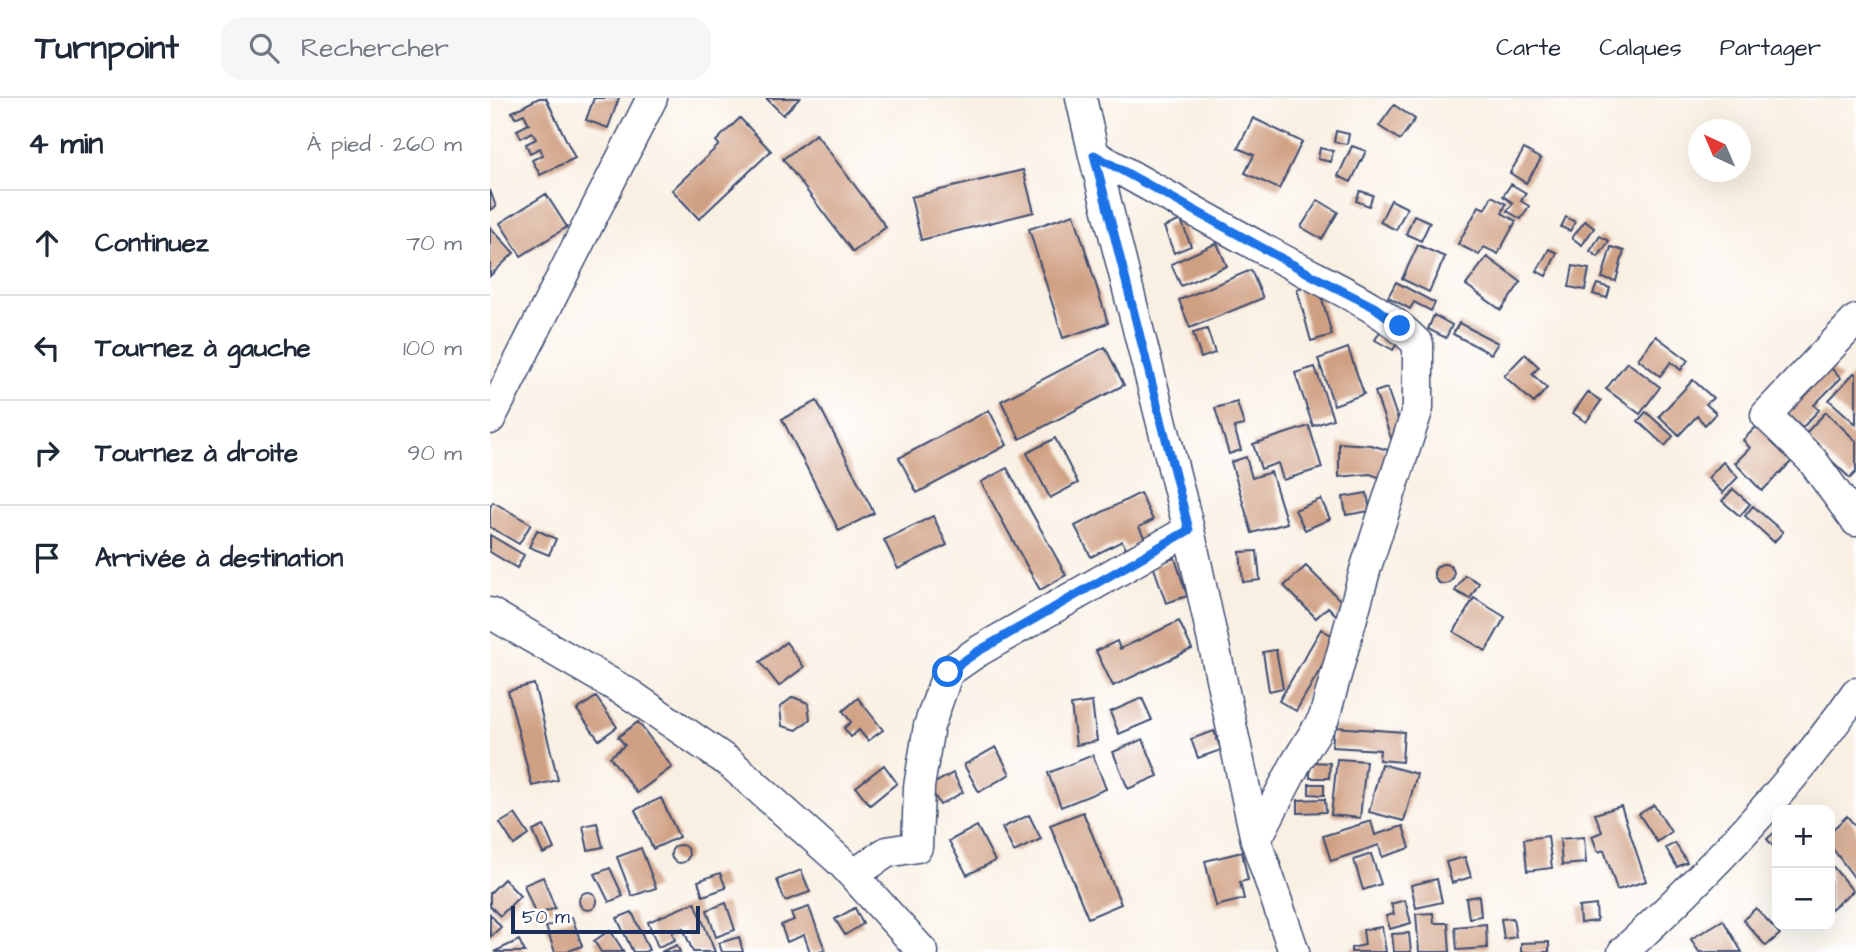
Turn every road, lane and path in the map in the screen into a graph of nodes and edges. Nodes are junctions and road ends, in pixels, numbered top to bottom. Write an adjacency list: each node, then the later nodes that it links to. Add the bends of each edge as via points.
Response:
1 (652, 98): 5 (street)
2 (1081, 98): 3 (street)
3 (1094, 155): 7 (street); 10 (street, via 1374,307 1418,344 1418,408 1366,567 1325,718 1296,762)
4 (1856, 320): 6 (street, via 1766,415 1812,460)
5 (490, 419)
6 (1856, 521)
7 (1189, 530): 10 (street); 11 (street, via 948,672 929,726 919,787 917,847 887,852)
8 (490, 613): 11 (street, via 631,695 730,763)
9 (1856, 693): 14 (street, via 1769,807)
10 (1256, 840): 13 (street)
11 (853, 875): 12 (street)
12 (923, 952)
13 (1294, 952)
14 (1623, 952)

